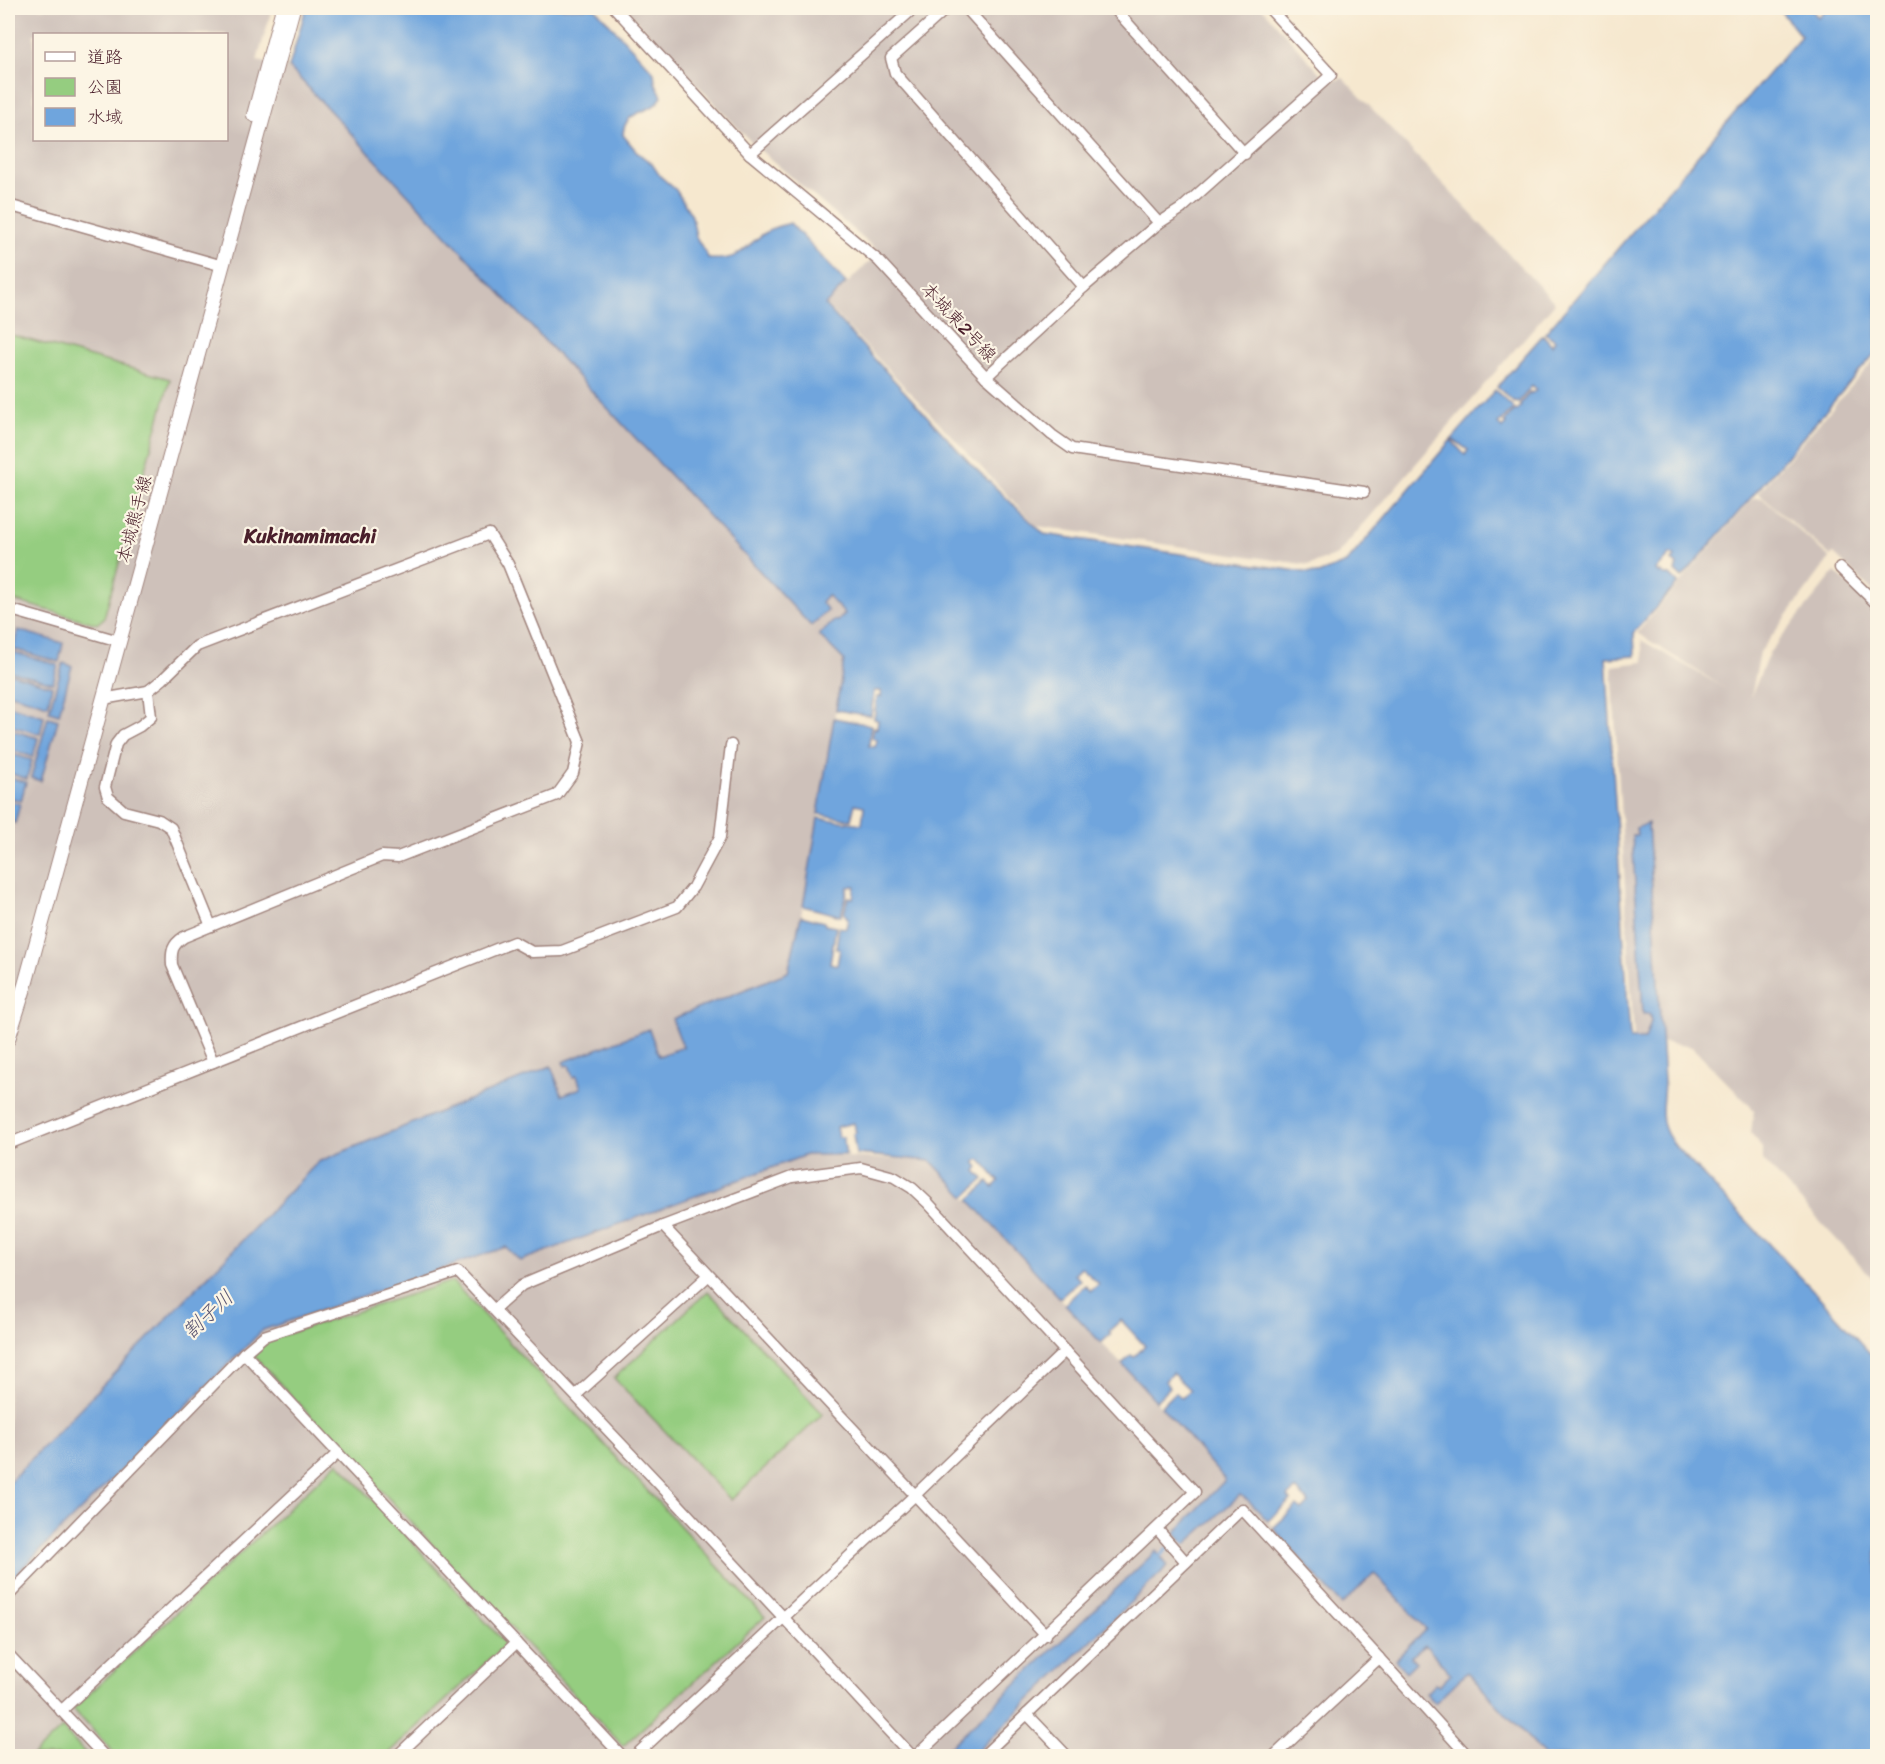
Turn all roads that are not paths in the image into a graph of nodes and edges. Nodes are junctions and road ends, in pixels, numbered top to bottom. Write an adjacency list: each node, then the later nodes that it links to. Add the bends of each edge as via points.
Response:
1 (283, 8): 13 (main road, 本城熊手線)
2 (293, 8): 13 (main road, 本城熊手線)
3 (615, 8): 9 (street, 本城東2号線)
4 (914, 8): 9 (street)
5 (947, 8): 14 (street, via 891,58 895,73)
6 (966, 8): 12 (street)
7 (1114, 8): 10 (street)
8 (1269, 8): 10 (street, via 1331,75)
9 (750, 154): 15 (street, 本城東2号線, via 879,261)
10 (1245, 154): 12 (street)
11 (8, 206): 13 (street)
12 (1160, 223): 14 (street)
13 (219, 265): 20 (main road, 本城熊手線)
14 (1084, 288): 15 (street)
15 (986, 377): 16 (street, 本城東2号線, via 1072,449)
16 (1364, 492)
17 (1840, 568): 18 (street)
18 (1878, 605)
19 (8, 609): 20 (street)
20 (115, 640): 22 (main road, 本城熊手線); 25 (main road, 本城熊手線)
21 (148, 691): 22 (street); 24 (street, via 151,717 116,744 105,787 108,797 124,811 159,820 171,828); 24 (street, via 197,646 489,534 508,564 580,742 573,773 557,795 398,857 382,856)
22 (103, 699): 26 (main road, 本城熊手線)
23 (731, 745): 27 (street, via 720,837 693,887 677,907 562,951 532,952 514,942)
24 (211, 926): 27 (street, via 184,936 171,951 172,964)
25 (8, 1011)
26 (8, 1040)
27 (213, 1062): 28 (street)
28 (8, 1144)
29 (663, 1226): 30 (street); 31 (street, via 522,1285); 32 (street, via 792,1177 861,1168 894,1177 928,1203)
30 (708, 1276): 34 (street); 36 (street)
31 (495, 1309): 33 (street, via 458,1272 264,1336); 34 (street)
32 (1065, 1351): 36 (street); 37 (street, via 1195,1492)
33 (244, 1353): 35 (street); 39 (street)
34 (576, 1395): 40 (street)
35 (338, 1453): 42 (street); 45 (street)
36 (914, 1496): 40 (street); 41 (street)
37 (1156, 1529): 38 (street); 41 (street)
38 (1186, 1562): 44 (street, via 1242,1509); 46 (street)
39 (8, 1596)
40 (783, 1619): 50 (street); 51 (street)
41 (1046, 1635): 51 (street)
42 (516, 1644): 48 (street); 49 (street)
43 (8, 1654): 45 (street)
44 (1379, 1658): 54 (street); 55 (street)
45 (61, 1711): 47 (street)
46 (1027, 1714): 52 (street); 53 (street)
47 (104, 1756)
48 (398, 1756)
49 (622, 1756)
50 (635, 1756)
51 (914, 1756)
52 (983, 1756)
53 (1067, 1756)
54 (1274, 1756)
55 (1468, 1756)

